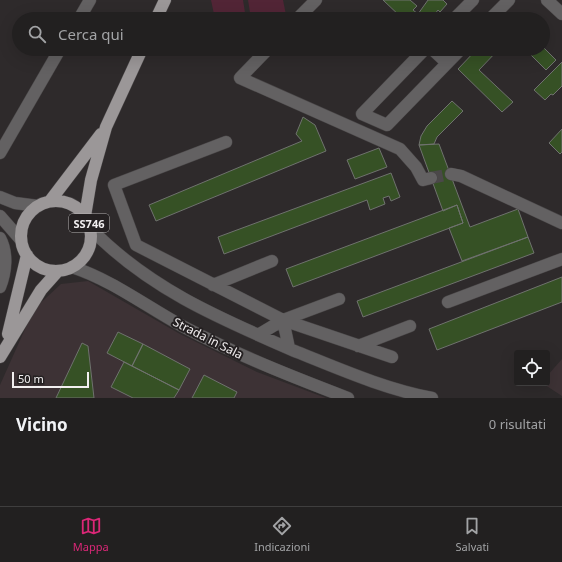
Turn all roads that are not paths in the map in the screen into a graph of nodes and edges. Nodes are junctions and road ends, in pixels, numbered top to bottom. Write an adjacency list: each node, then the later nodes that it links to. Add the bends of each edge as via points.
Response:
1 (90, 0): 7 (street)
2 (165, 0): 8 (main road)
3 (316, 0): 9 (street)
4 (472, 0): 10 (street)
5 (509, 0): 11 (street)
6 (547, 0): 12 (street)
7 (83, 12)
8 (159, 12)
9 (304, 12)
10 (461, 12)
11 (497, 12)
12 (562, 14)
13 (56, 56): 22 (street)
14 (139, 56): 20 (main road, SS746)
15 (261, 56): 24 (street, via 240,78 400,149 416,167 423,180)
16 (418, 56): 19 (street, via 362,114 387,125)
17 (440, 56): 19 (street)
18 (454, 56): 19 (street)
19 (447, 63)
20 (106, 126): 26 (main road, SS746); 29 (main road, SS746, via 91,180)
21 (226, 142): 39 (street, via 114,185 136,245)
22 (0, 153)
23 (451, 174): 30 (street, via 461,176)
24 (431, 178)
25 (0, 197): 27 (street, via 15,203)
26 (50, 201): 27 (main road, SS746); 29 (main road, SS746, via 70,203)
27 (38, 206): 33 (main road, SS746, via 24,220)
28 (0, 216): 33 (street)
29 (85, 216): 31 (main road, SS746)
30 (562, 223)
31 (90, 228): 37 (main road, SS746, via 91,240 88,251); 45 (street, Strada in Sala, via 140,272 197,306)
32 (0, 238): 40 (street, via 5,250 6,264)
33 (21, 240): 34 (main road)
34 (27, 255): 38 (main road, via 40,267); 46 (main road)
35 (562, 259): 42 (street)
36 (272, 261): 39 (street)
37 (72, 267): 38 (main road, SS746); 52 (street, Strada in Sala, via 93,274 184,327 260,364)
38 (58, 271): 46 (main road, via 41,290)
39 (213, 285): 43 (street)
40 (0, 287)
41 (339, 299): 43 (street)
42 (448, 302)
43 (283, 320): 45 (street); 47 (street); 48 (street)
44 (410, 326): 47 (street)
45 (258, 335): 48 (street, Strada in Sala)
46 (6, 345): 49 (main road)
47 (358, 346): 50 (street)
48 (289, 348): 51 (street, Strada in Sala)
49 (0, 357)
50 (392, 357)
51 (368, 382): 53 (street); 54 (street, Strada in Sala)
52 (348, 398)
53 (391, 398)
54 (427, 398)

